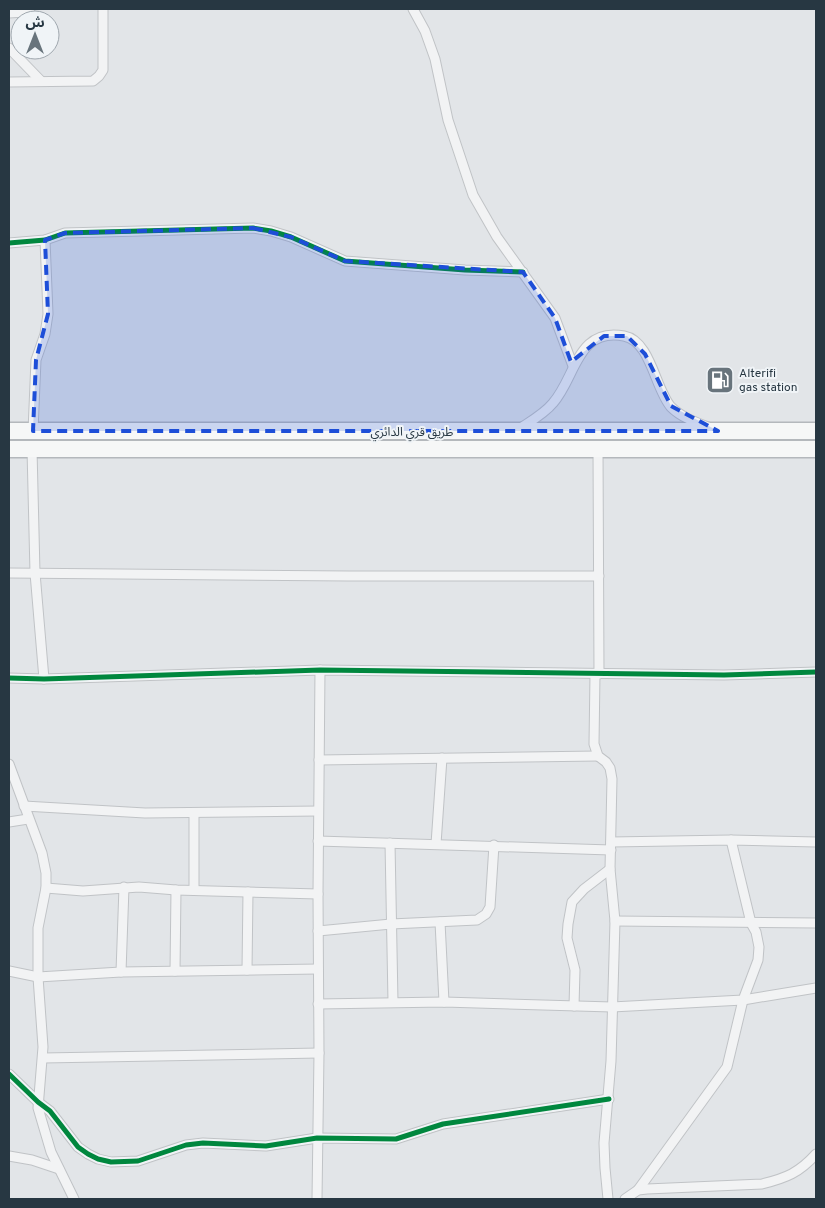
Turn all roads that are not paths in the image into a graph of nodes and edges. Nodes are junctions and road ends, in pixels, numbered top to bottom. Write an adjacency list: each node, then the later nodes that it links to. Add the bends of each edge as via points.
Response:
1 (30, 9): 4 (street)
2 (103, 9): 7 (street, via 102,70 99,76 93,81)
3 (413, 9): 10 (street, via 435,59 448,120 473,195 497,237)
4 (9, 12)
5 (9, 48): 7 (street)
6 (9, 82): 7 (street)
7 (41, 82)
8 (44, 240): 9 (street); 10 (street, via 65,233 253,228 291,237 345,261); 13 (street, via 48,314 36,360)
9 (9, 243)
10 (523, 272): 11 (street, via 555,318)
11 (573, 366): 14 (street, via 591,342 615,334 627,336 645,354 671,406 694,422); 16 (street, via 566,385 553,403)
12 (9, 431): 13 (highway, طريق قري الدائري)
13 (33, 431): 16 (highway, طريق قري الدائري)
14 (718, 431): 15 (highway, طريق قري الدائري); 16 (highway, طريق قري الدائري)
15 (816, 431)
16 (515, 432)
17 (598, 448): 18 (highway, طريق قري الدائري); 20 (highway, طريق قري الدائري); 23 (street)
18 (816, 448)
19 (9, 449): 20 (highway, طريق قري الدائري)
20 (32, 449): 22 (street)
21 (9, 573): 22 (street)
22 (35, 573): 23 (street); 28 (street)
23 (599, 576): 26 (street)
24 (320, 670): 26 (street); 28 (street); 31 (street)
25 (816, 672): 26 (street)
26 (597, 674): 29 (street, via 594,744)
27 (9, 678): 28 (street)
28 (44, 679)
29 (598, 756): 30 (street); 44 (street, via 610,768 612,779)
30 (442, 758): 31 (street); 42 (street)
31 (319, 760): 34 (street)
32 (9, 764): 33 (street)
33 (24, 806): 35 (street); 36 (street)
34 (318, 811): 35 (street); 39 (street)
35 (194, 813): 49 (street)
36 (28, 819): 37 (street); 47 (street, via 42,853)
37 (9, 822)
38 (731, 840): 40 (street); 44 (street); 54 (street)
39 (318, 841): 41 (street); 51 (street)
40 (816, 842)
41 (390, 843): 42 (street); 55 (street)
42 (436, 844): 43 (street)
43 (494, 846): 44 (street); 53 (street, via 490,907 486,914 477,920)
44 (611, 846): 45 (street)
45 (610, 869): 52 (street); 69 (street, via 572,902 567,938 575,970)
46 (124, 887): 47 (street); 48 (street); 62 (street)
47 (46, 888): 63 (street, via 38,928)
48 (176, 890): 49 (street); 61 (street)
49 (194, 890): 50 (street)
50 (248, 892): 51 (street); 59 (street)
51 (318, 894): 57 (street)
52 (615, 921): 54 (street); 70 (street)
53 (440, 922): 55 (street); 67 (street)
54 (751, 923): 56 (street); 65 (street, via 759,947 758,960)
55 (391, 924): 57 (street); 66 (street)
56 (816, 924)
57 (318, 931): 58 (street)
58 (318, 969): 59 (street); 68 (street)
59 (247, 970): 61 (street)
60 (9, 971): 63 (street)
61 (175, 971): 62 (street)
62 (121, 972): 63 (street)
63 (38, 977): 72 (street)
64 (816, 988): 65 (street)
65 (743, 1000): 70 (street); 80 (street, via 727,1067)
66 (394, 1002): 67 (street); 68 (street)
67 (444, 1002): 69 (street)
68 (318, 1004): 71 (street)
69 (574, 1006): 70 (street)
70 (612, 1006): 74 (street)
71 (319, 1053): 72 (street); 76 (street)
72 (43, 1058): 75 (street)
73 (9, 1074): 75 (street)
74 (609, 1099): 76 (street, via 443,1124 396,1139); 83 (street, via 604,1153)
75 (38, 1102): 76 (street, via 50,1111 78,1147 98,1159 111,1162 138,1161 202,1143 266,1146); 79 (street, via 51,1152)
76 (317, 1138): 82 (street)
77 (816, 1154): 80 (street, via 794,1174 762,1184)
78 (9, 1156): 79 (street)
79 (59, 1169): 81 (street)
80 (638, 1190): 84 (street)
81 (74, 1199)
82 (317, 1199)
83 (608, 1199)
84 (625, 1199)

